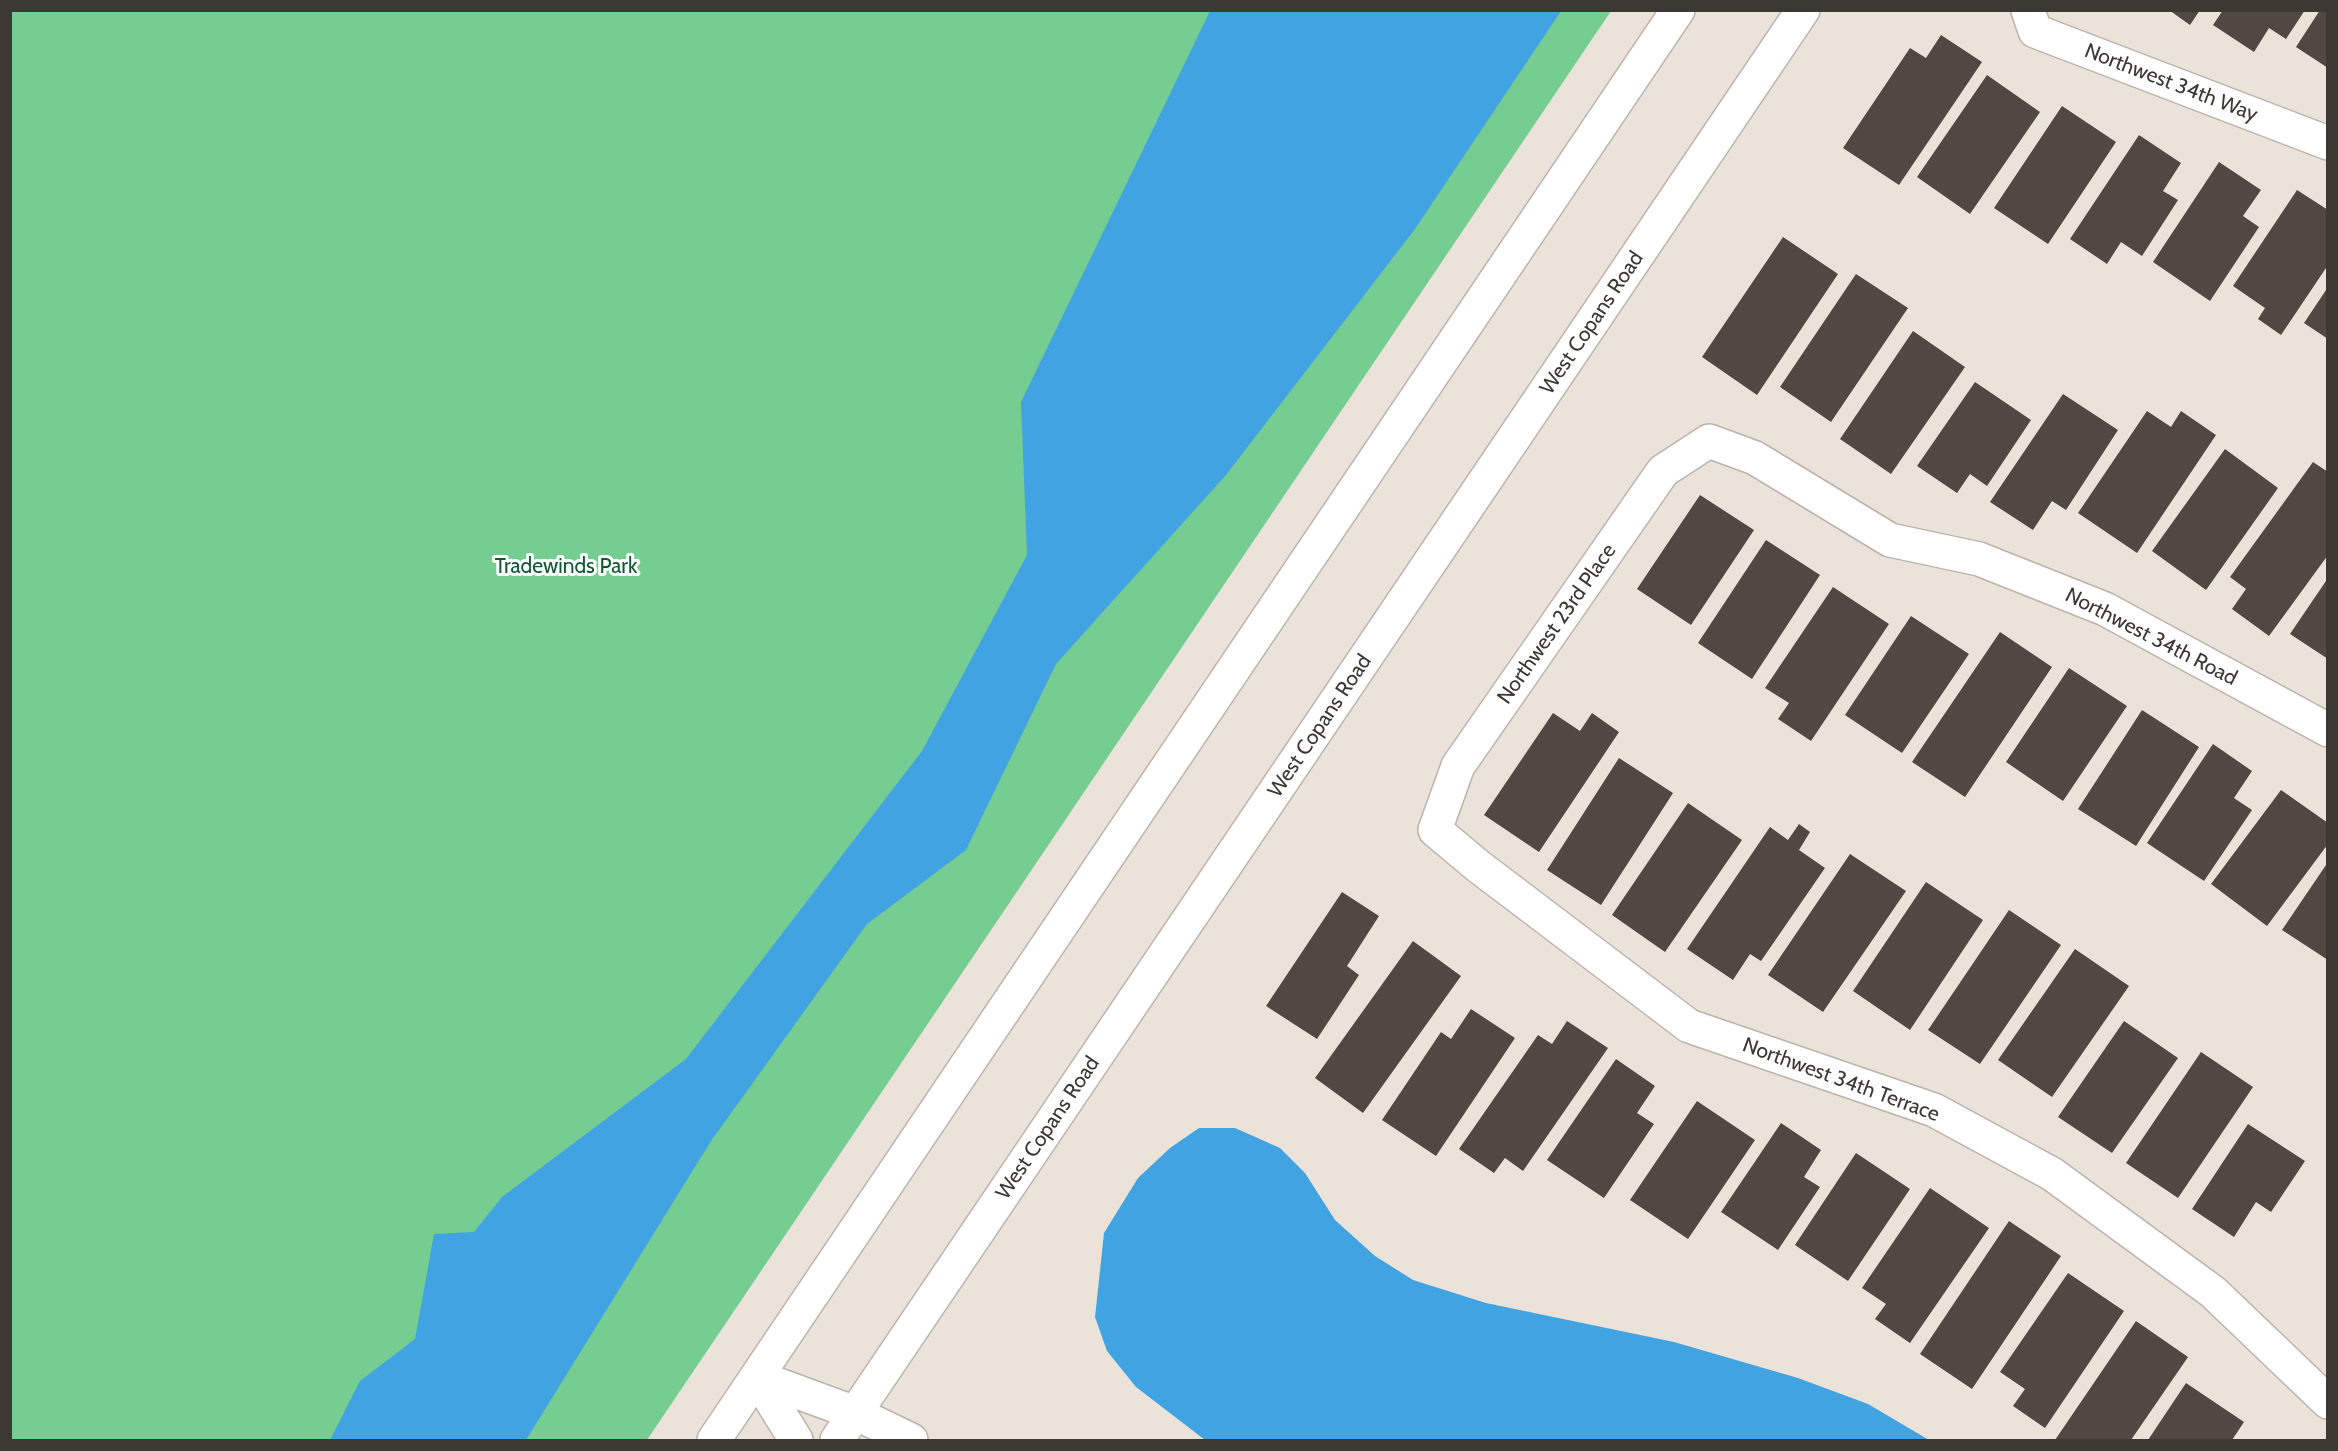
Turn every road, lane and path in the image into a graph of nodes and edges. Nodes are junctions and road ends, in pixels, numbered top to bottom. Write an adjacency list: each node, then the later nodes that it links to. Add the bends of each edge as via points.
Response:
1 (1678, 10): 8 (main road)
2 (1803, 10): 10 (main road, West Copans Road)
3 (2028, 10): 4 (main road, Northwest 34th Way, via 2035,31)
4 (2328, 143)
5 (1709, 441): 6 (main road, Northwest 34th Road, via 1755,458 1890,540 1979,559 2105,609); 7 (main road, Northwest 23rd Place, via 1663,471 1458,766)
6 (2328, 730)
7 (1435, 830): 9 (main road, Northwest 34th Terrace, via 1689,1026 1934,1110 2052,1173 2213,1292)
8 (757, 1377): 10 (main road); 11 (main road); 12 (main road)
9 (2328, 1402)
10 (855, 1413): 13 (main road, West Copans Road); 14 (main road)
11 (714, 1440)
12 (796, 1440)
13 (837, 1440)
14 (910, 1440)

